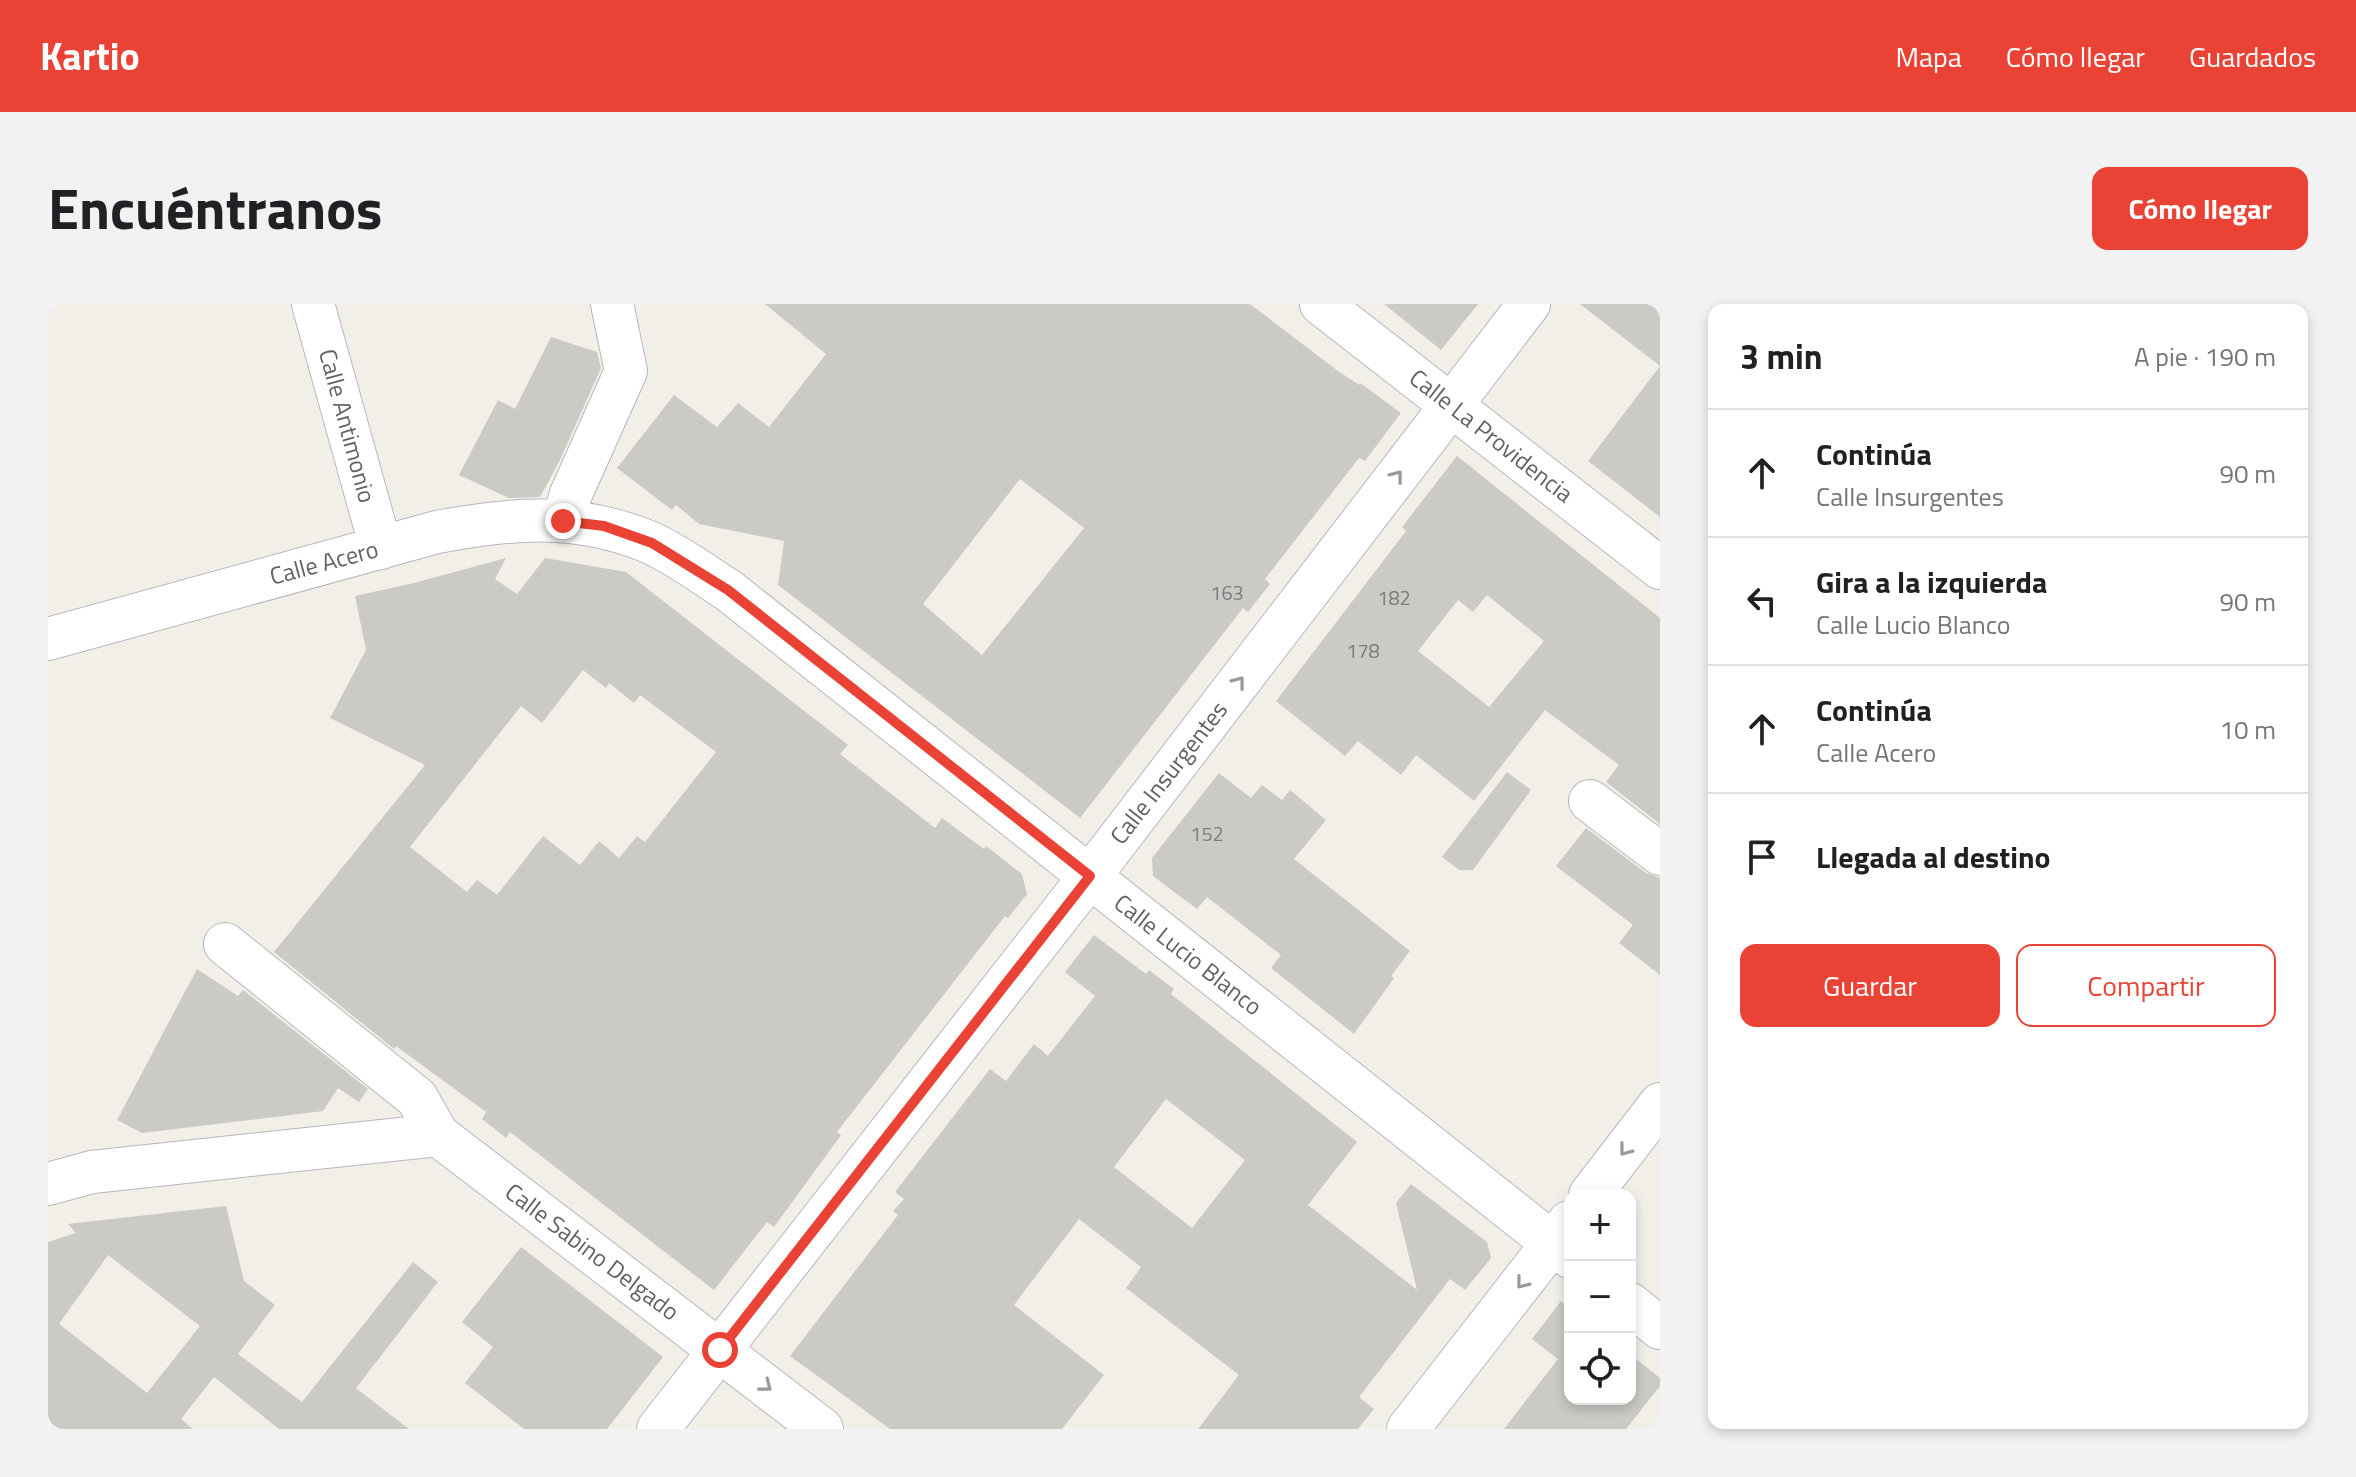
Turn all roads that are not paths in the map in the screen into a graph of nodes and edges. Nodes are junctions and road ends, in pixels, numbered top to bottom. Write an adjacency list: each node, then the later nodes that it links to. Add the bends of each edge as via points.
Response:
1 (313, 304): 8 (street, Calle Antimonio)
2 (612, 304): 6 (street, via 626,371)
3 (1321, 304): 5 (street, Calle La Providencia)
4 (1529, 304): 5 (street, Calle Insurgentes)
5 (1451, 405): 9 (street, Calle La Providencia); 13 (street, Calle Insurgentes, one-way to 5)
6 (563, 521): 7 (street, Calle Acero); 8 (street, Calle Acero, via 496,521)
7 (604, 526): 13 (street, Calle Lucio Blanco, via 652,543 728,590)
8 (381, 548): 10 (street, Calle Acero)
9 (1660, 568)
10 (48, 639)
11 (1590, 801): 12 (street)
12 (1660, 854)
13 (1090, 876): 19 (street, Calle Lucio Blanco); 22 (street, Calle Insurgentes)
14 (225, 944): 16 (street, Calle Sabino Delgado, via 417,1098)
15 (1660, 1104): 18 (street, one-way to 18)
16 (438, 1135): 17 (street, via 92,1172); 22 (street, Calle Sabino Delgado)
17 (48, 1184)
18 (1595, 1189)
19 (1564, 1241): 25 (street, one-way to 25)
20 (1636, 1309): 21 (street)
21 (1660, 1328)
22 (720, 1350): 23 (street, Calle Insurgentes); 24 (street, Calle Sabino Delgado, one-way to 24)
23 (658, 1429)
24 (822, 1429)
25 (1408, 1429)

